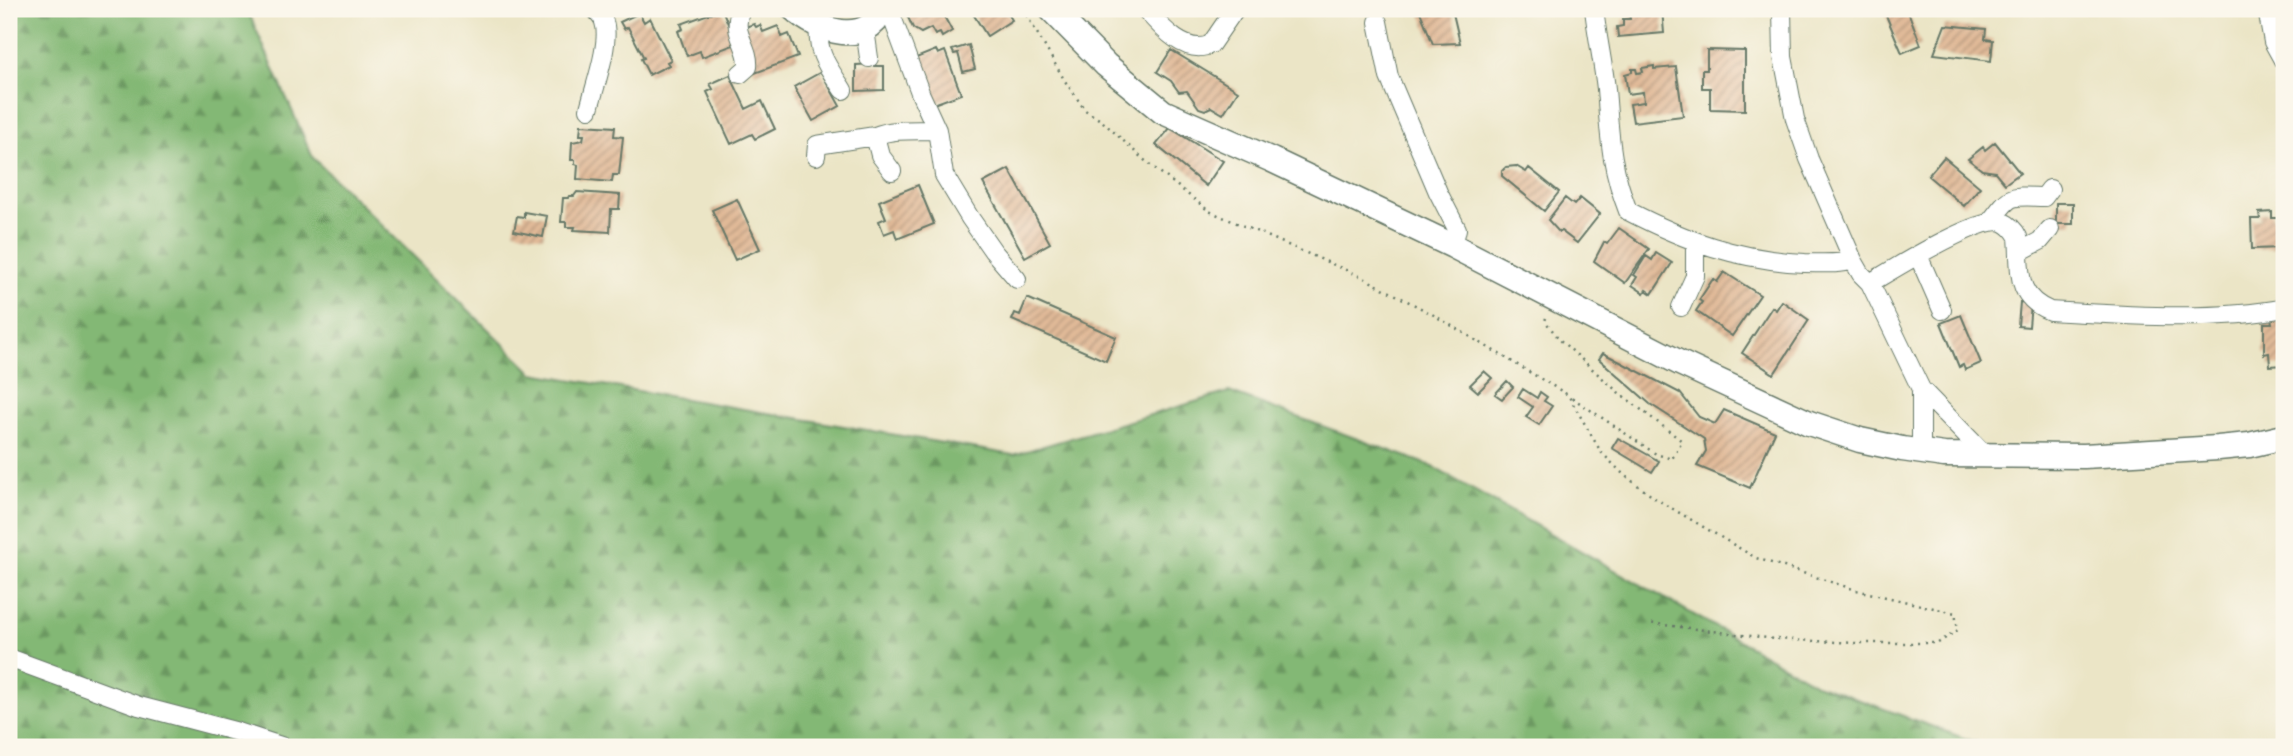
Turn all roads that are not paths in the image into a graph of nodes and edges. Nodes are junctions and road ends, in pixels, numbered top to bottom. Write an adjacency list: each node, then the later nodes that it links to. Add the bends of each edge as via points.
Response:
1 (595, 9): 19 (street, via 605,24 605,36)
2 (741, 9): 17 (street, via 736,19 748,67)
3 (794, 9): 12 (street)
4 (883, 9): 14 (street)
5 (889, 9): 20 (street)
6 (1051, 9): 28 (street, via 1106,65 1163,112)
7 (1145, 9): 8 (street, via 1174,37 1197,48 1211,44)
8 (1235, 9)
9 (1594, 9): 27 (street, via 1610,152 1628,211)
10 (1782, 9): 31 (street, via 1783,57 1795,119)
11 (2267, 9): 16 (street, via 2273,42)
12 (824, 22): 14 (street); 18 (street, via 817,41 824,64)
13 (1378, 22): 28 (street, via 1389,77 1457,229)
14 (865, 29): 15 (street)
15 (869, 58)
16 (2284, 62)
17 (740, 74)
18 (843, 90)
19 (589, 109)
20 (937, 130): 21 (street); 32 (street, via 944,175 951,189)
21 (875, 136): 22 (street, via 817,145); 23 (street, via 880,155)
22 (816, 156)
23 (892, 171)
24 (2050, 189): 25 (street, via 2044,197 2010,197)
25 (1990, 222): 29 (street, via 2001,221 2014,231); 30 (street)
26 (2050, 229): 29 (street)
27 (1695, 241): 31 (street, via 1780,262 1842,264); 34 (street, via 1695,276)
28 (1453, 246): 39 (street, via 1679,363 1809,423 1860,440)
29 (2020, 252): 35 (street, via 2023,289 2035,305 2050,311 2172,315)
30 (1918, 255): 33 (street); 36 (street)
31 (1853, 260): 33 (street)
32 (1017, 279)
33 (1870, 283): 37 (street)
34 (1681, 307)
35 (2284, 308)
36 (1942, 310)
37 (1921, 389): 39 (street); 40 (street)
38 (2284, 437): 40 (street, via 2173,452)
39 (1921, 451): 40 (street)
40 (1985, 455)
41 (9, 658): 42 (street, via 139,706)
42 (284, 747)

